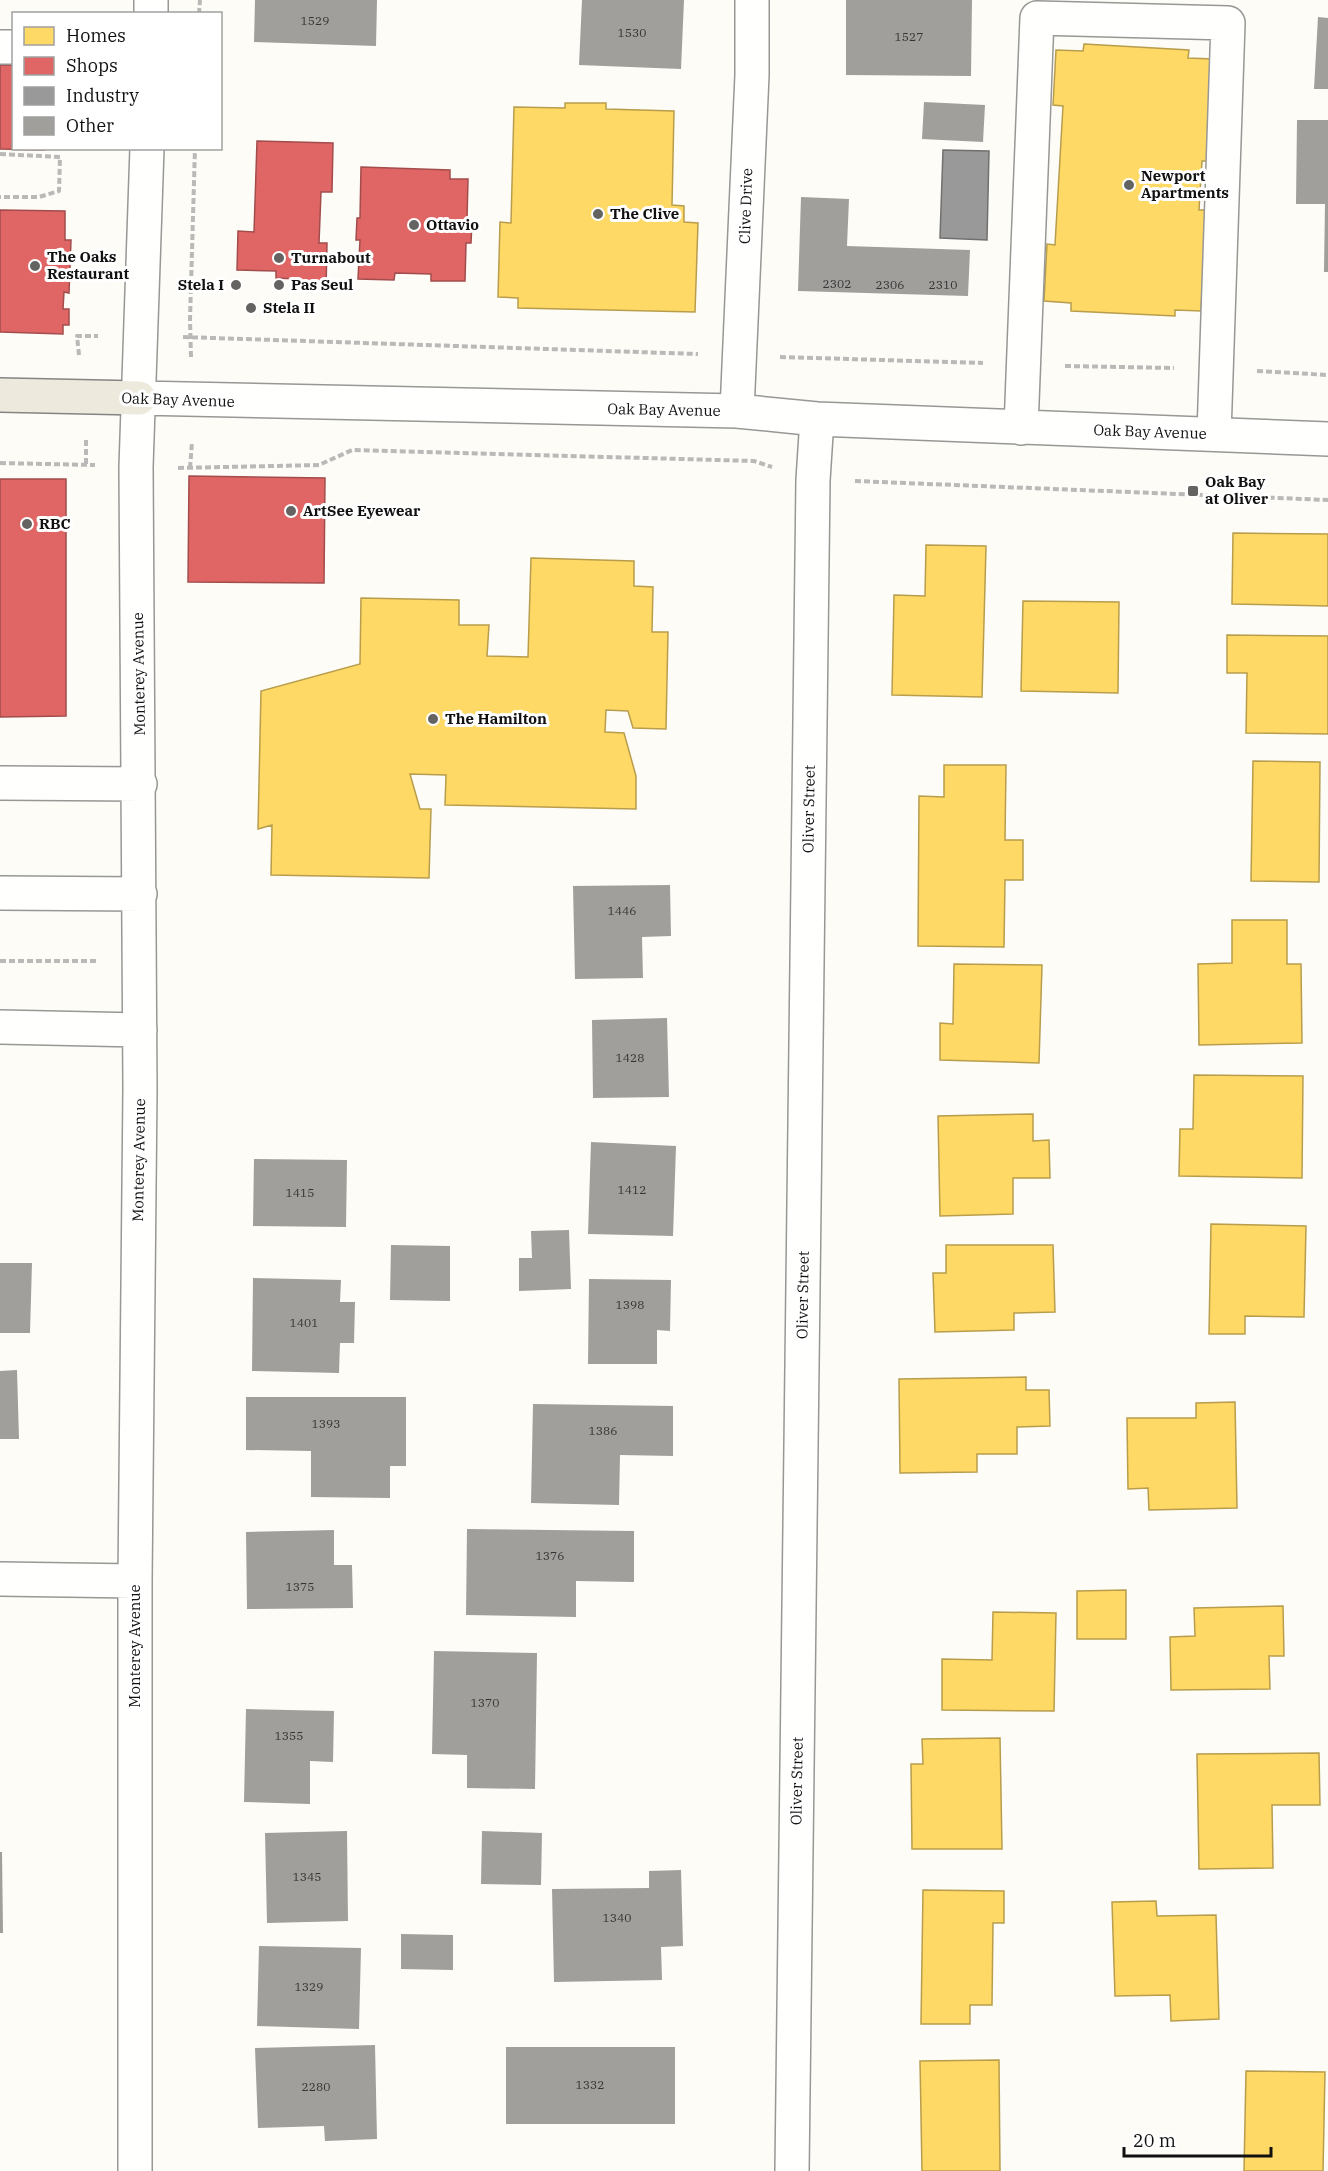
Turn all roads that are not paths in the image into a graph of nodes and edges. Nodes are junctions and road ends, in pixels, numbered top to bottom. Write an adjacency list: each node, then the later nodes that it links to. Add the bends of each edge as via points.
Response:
1 (752, 0): 5 (street, Clive Drive)
2 (147, 150): 4 (street, Monterey Avenue)
3 (0, 395): 4 (main road, Oak Bay Avenue)
4 (139, 398): 5 (street, Oak Bay Avenue); 11 (street, Monterey Avenue, via 136,467)
5 (737, 411): 6 (street, Oak Bay Avenue)
6 (817, 418): 7 (street, Oak Bay Avenue); 19 (street, Oliver Street, via 813,480)
7 (1021, 428): 8 (street, Oak Bay Avenue); 8 (street, via 1037,18 1228,23)
8 (1214, 434): 9 (street, Oak Bay Avenue)
9 (1328, 439)
10 (0, 783): 11 (street)
11 (140, 784): 13 (street, Monterey Avenue)
12 (0, 893): 13 (street)
13 (140, 894): 15 (street, Monterey Avenue)
14 (0, 1027): 15 (street)
15 (140, 1030): 17 (street, Monterey Avenue)
16 (0, 1579): 17 (street)
17 (135, 1581): 18 (street, Monterey Avenue)
18 (135, 2171)
19 (792, 2171)

